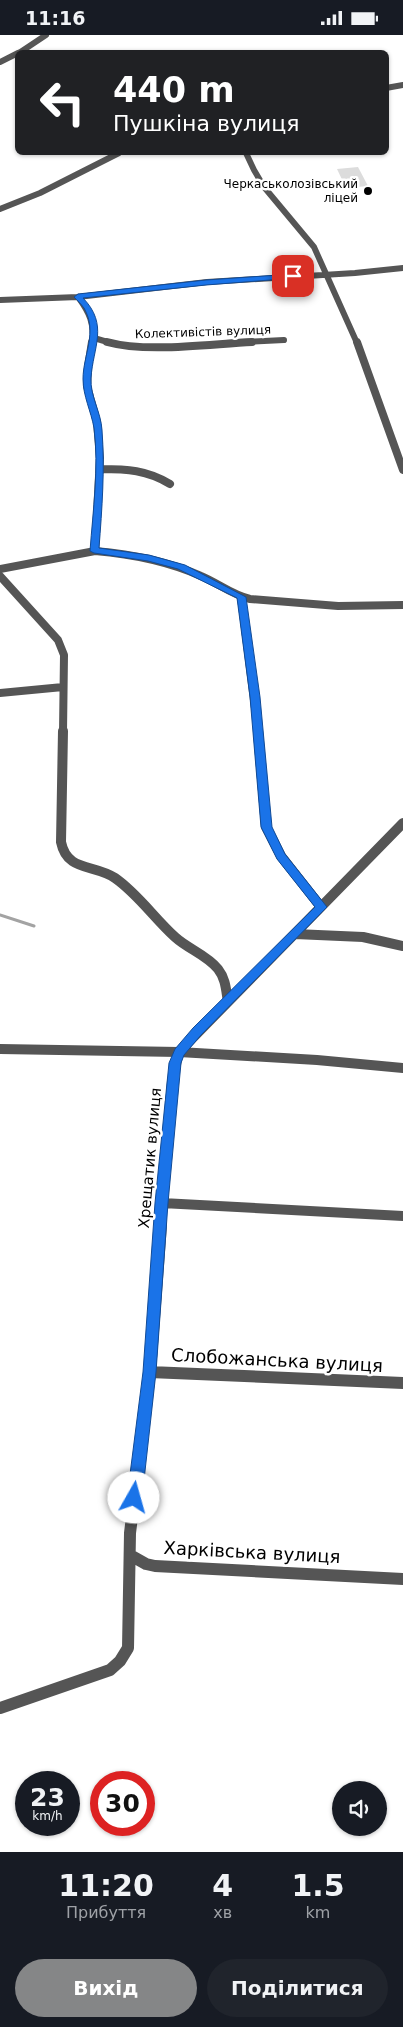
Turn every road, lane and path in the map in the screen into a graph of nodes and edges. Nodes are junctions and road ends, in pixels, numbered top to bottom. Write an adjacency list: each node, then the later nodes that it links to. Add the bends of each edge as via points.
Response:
1 (46, 35): 2 (street)
2 (23, 50)
3 (15, 54): 4 (street)
4 (0, 62)
5 (403, 85): 6 (street)
6 (389, 87)
7 (115, 155): 9 (street, via 40,193)
8 (247, 155): 11 (street, via 275,201 312,244)
9 (0, 209)
10 (403, 267): 11 (street)
11 (327, 273): 12 (street, via 206,282); 17 (street, via 357,341)
12 (78, 297): 13 (street); 14 (street, via 93,321)
13 (0, 300)
14 (94, 338): 15 (street, Колективістів вулиця, via 142,347); 16 (street, via 87,378 88,394 98,427)
15 (284, 340)
16 (100, 469): 18 (street, via 146,471); 19 (street)
17 (403, 470)
18 (170, 484)
19 (94, 551): 20 (street); 22 (street, via 149,558 182,567)
20 (0, 569)
21 (0, 576): 24 (street, via 58,640 64,655)
22 (241, 597): 23 (street, via 347,608); 27 (street, via 255,697 266,827 281,856)
23 (403, 605)
24 (63, 687): 25 (street); 30 (street, via 61,843 64,855 69,861 117,880 185,946 212,963 225,980)
25 (0, 693)
26 (403, 823): 27 (street, Хрещатик вулиця)
27 (322, 907): 28 (street, Хрещатик вулиця)
28 (294, 934): 29 (street, via 363,937); 30 (street, Хрещатик вулиця)
29 (403, 946)
30 (228, 1003): 32 (street, Хрещатик вулиця)
31 (0, 1049): 32 (street)
32 (180, 1052): 33 (street); 34 (street, Хрещатик вулиця, via 172,1081)
33 (403, 1068)
34 (162, 1203): 35 (street); 36 (street, Хрещатик вулиця)
35 (403, 1216)
36 (150, 1372): 37 (street, Слобожанська вулиця); 38 (street, Хрещатик вулиця)
37 (403, 1383)
38 (130, 1555): 39 (street, Харківська вулиця, via 146,1564 165,1567); 40 (street, via 128,1648 120,1661 110,1670)
39 (403, 1579)
40 (0, 1708)

